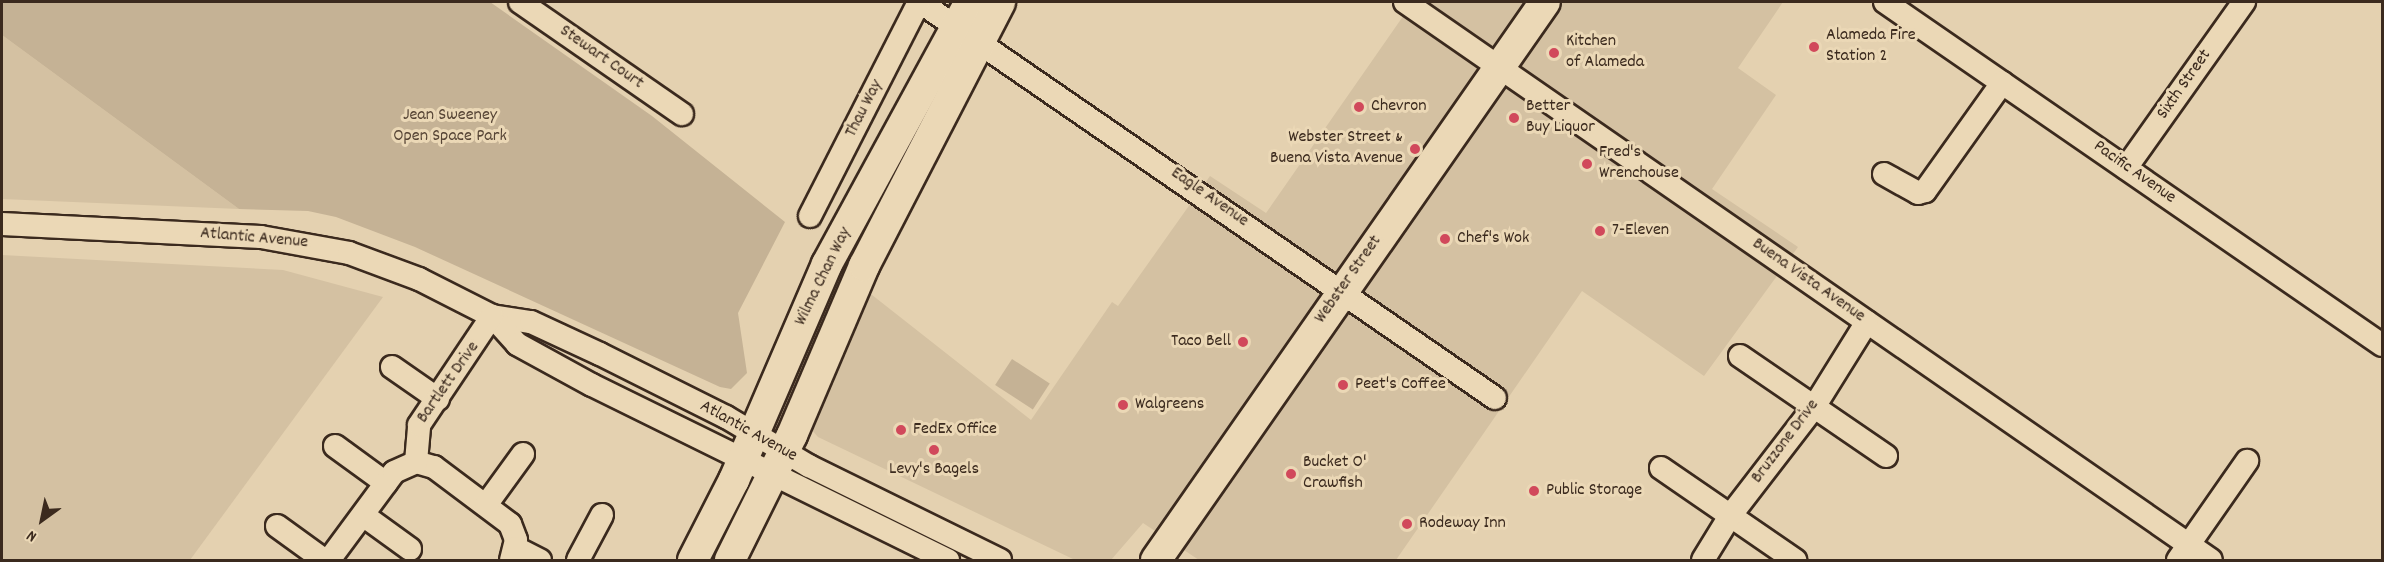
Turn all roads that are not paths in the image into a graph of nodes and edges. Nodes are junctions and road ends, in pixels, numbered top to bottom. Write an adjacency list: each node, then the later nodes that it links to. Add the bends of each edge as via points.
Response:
1 (520, 2): 11 (street, Stewart Court)
2 (920, 2): 8 (street, Eagle Avenue); 14 (street, Thau Way)
3 (1000, 2): 8 (main road, Wilma Chan Way)
4 (1405, 2): 9 (street, Buena Vista Avenue)
5 (1545, 2): 9 (main road, Webster Street)
6 (1885, 2): 10 (street, Pacific Avenue)
7 (2244, 2): 12 (street, Sixth Street)
8 (969, 23): 16 (street, Eagle Avenue); 26 (main road, Wilma Chan Way, via 827,264); 31 (main road, Wilma Chan Way, via 838,318)
9 (1498, 66): 16 (main road, Webster Street); 18 (street, Buena Vista Avenue)
10 (2002, 82): 12 (street, Pacific Avenue); 13 (street, via 1924,191 1918,193)
11 (682, 114)
12 (2126, 168): 19 (street, Pacific Avenue)
13 (1884, 174)
14 (810, 216)
15 (2, 224): 17 (street, Atlantic Avenue, via 295,240 379,263)
16 (1342, 290): 22 (street, Eagle Avenue); 50 (main road, Webster Street)
17 (492, 316): 23 (street, Bartlett Drive); 26 (street, Atlantic Avenue, via 531,322); 26 (street, Atlantic Avenue, via 517,344)
18 (1867, 322): 24 (street, Bruzzone Drive); 40 (street, Buena Vista Avenue)
19 (2382, 345)
20 (1740, 356): 24 (street)
21 (392, 367): 23 (street)
22 (1496, 398)
23 (438, 399): 30 (street, Bartlett Drive, via 416,432)
24 (1814, 407): 28 (street); 37 (street, Bruzzone Drive)
25 (335, 446): 33 (street)
26 (748, 446): 31 (street, Atlantic Avenue); 46 (main road, Wilma Chan Way)
27 (523, 454): 34 (street)
28 (1886, 456)
29 (2247, 461): 40 (street)
30 (416, 462): 33 (street, via 401,466); 34 (street, via 434,467)
31 (779, 463): 47 (main road, Wilma Chan Way); 48 (street, Atlantic Avenue); 49 (street, Atlantic Avenue)
32 (1661, 468): 37 (street)
33 (386, 483): 35 (street)
34 (486, 505): 41 (street, via 510,524)
35 (363, 515): 39 (street); 43 (street)
36 (602, 516): 45 (street)
37 (1730, 516): 51 (street, Bruzzone Drive); 52 (street)
38 (277, 526): 42 (street)
39 (410, 549)
40 (2183, 553): 53 (street, Buena Vista Avenue)
41 (513, 554): 44 (street)
42 (324, 561)
43 (329, 561)
44 (540, 561)
45 (579, 561)
46 (693, 561)
47 (730, 561)
48 (948, 561)
49 (1000, 561)
50 (1156, 561)
51 (1703, 561)
52 (1795, 561)
53 (2211, 561)

